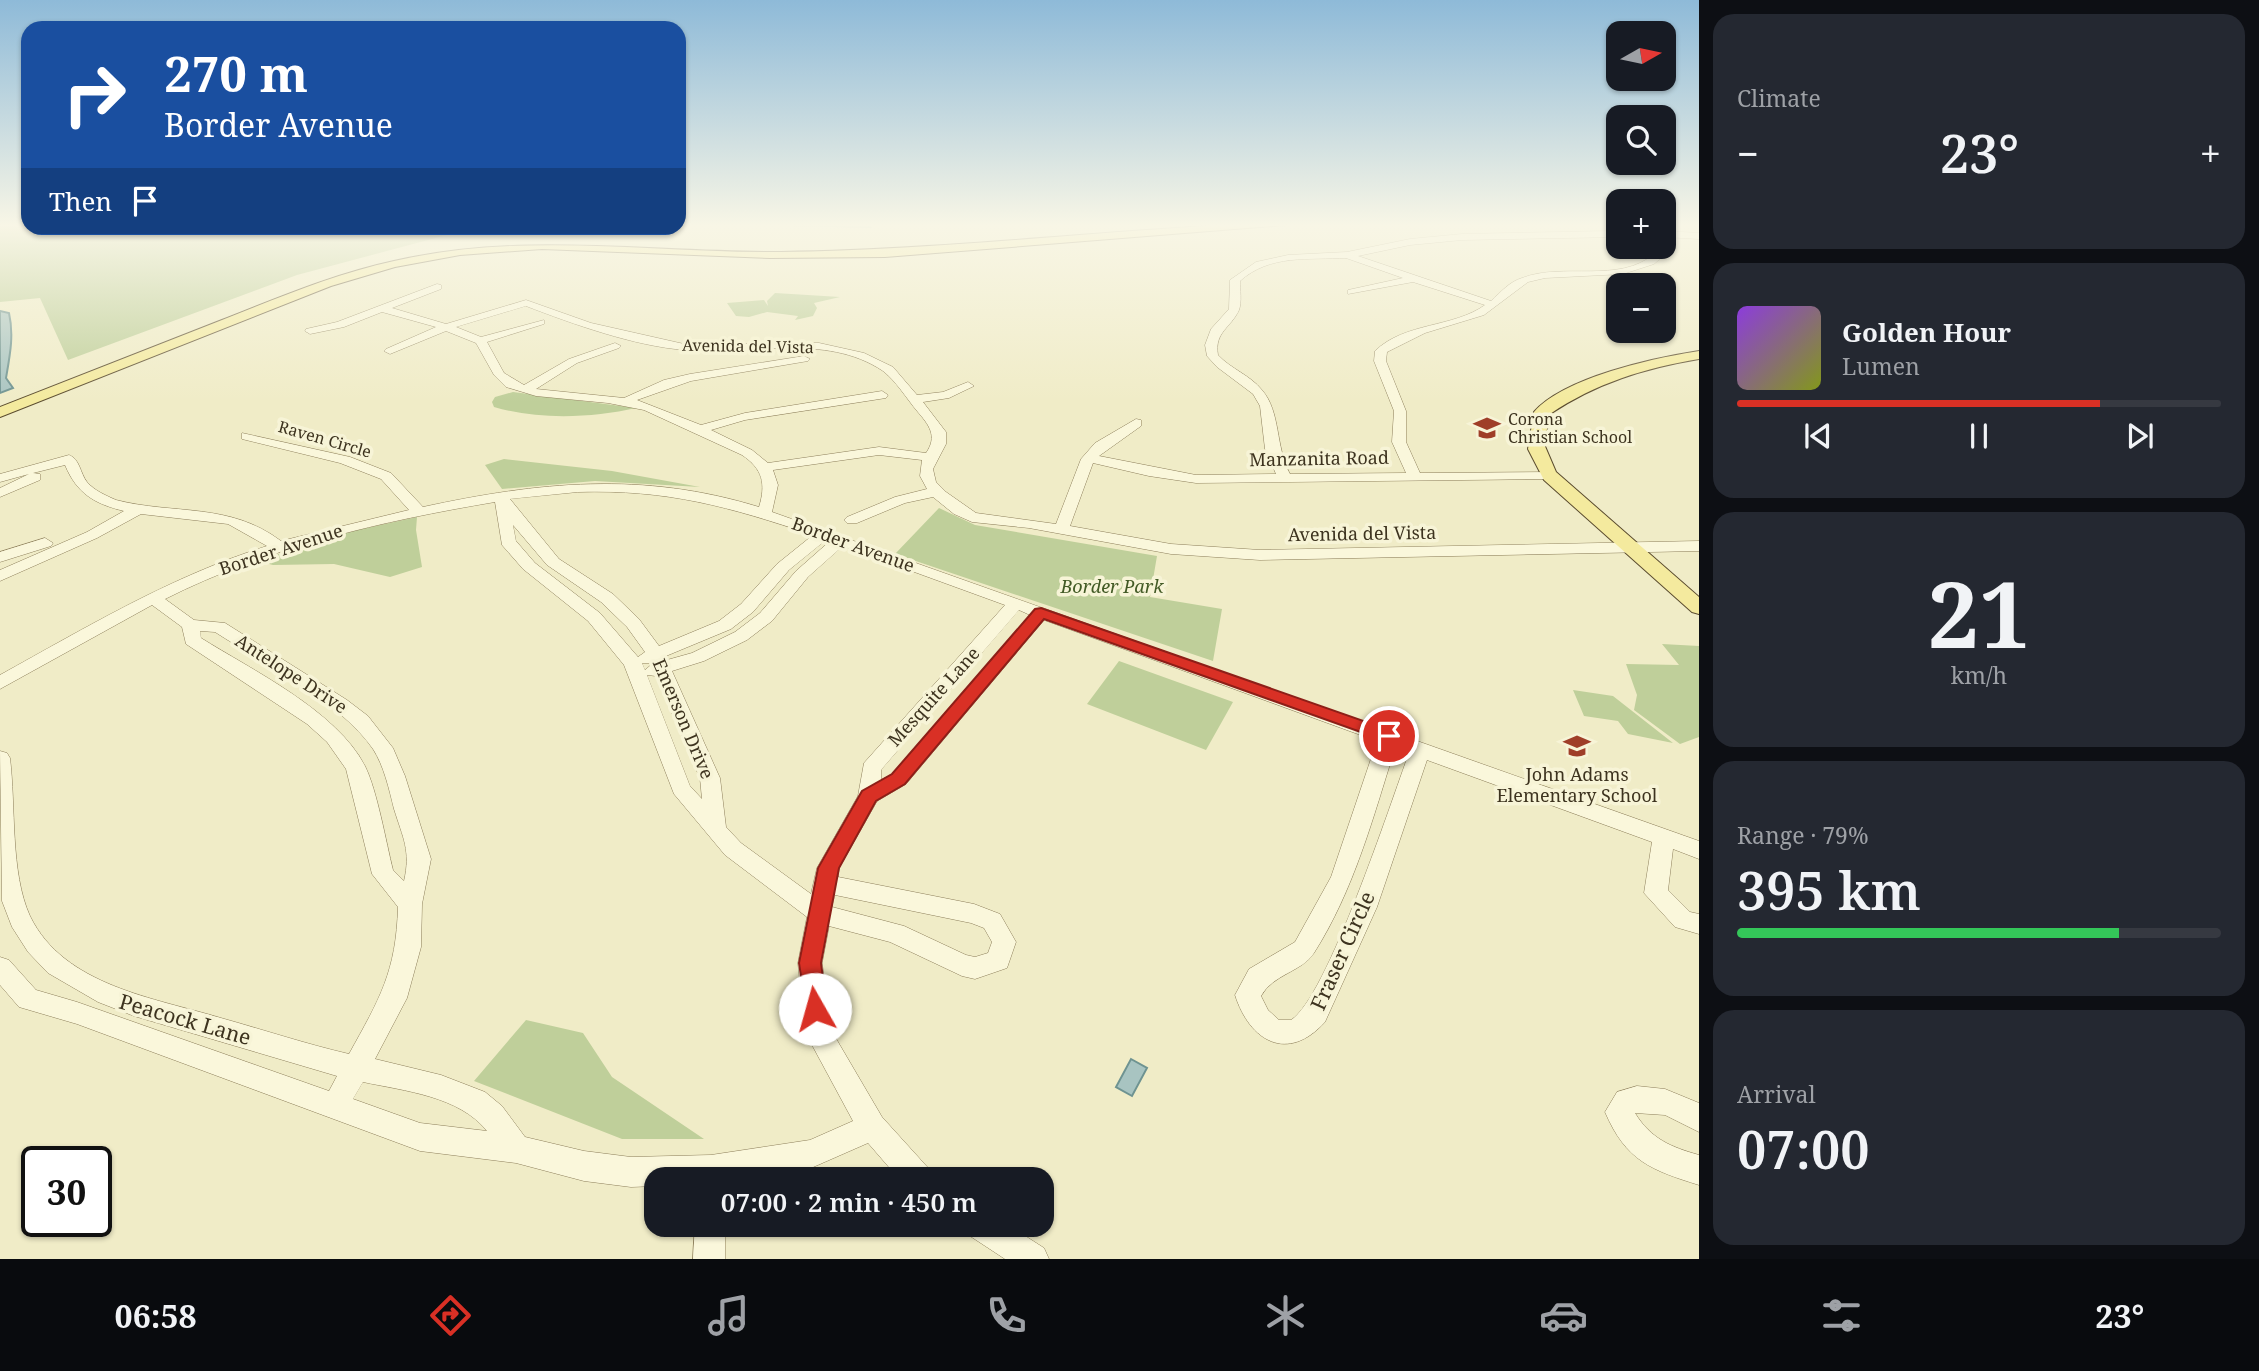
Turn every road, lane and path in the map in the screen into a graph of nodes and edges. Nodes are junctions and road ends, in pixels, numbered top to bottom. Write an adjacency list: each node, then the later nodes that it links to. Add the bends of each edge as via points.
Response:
1 (313, 284): 25 (main road)
2 (325, 284): 25 (main road)
3 (1235, 284): 37 (street, via 1234,309 1210,339 1210,348 1224,367 1263,400 1270,440)
4 (1391, 284): 8 (street)
5 (1428, 284): 9 (street)
6 (1516, 284): 9 (street)
7 (437, 287): 10 (street)
8 (1352, 292)
9 (1492, 304): 35 (street, via 1485,311 1396,341 1381,351 1380,361 1400,411 1399,442)
10 (383, 309): 12 (street); 13 (street)
11 (540, 322): 14 (street)
12 (446, 327): 14 (street); 16 (street); 23 (street, Avenida del Vista, via 526,303 588,326 684,346 797,344 852,353 888,370)
13 (310, 331)
14 (480, 341): 21 (street, via 501,379)
15 (615, 346): 21 (street, via 573,361)
16 (390, 351)
17 (1699, 355): 26 (main road, via 1605,378 1558,401 1542,412)
18 (804, 359): 24 (street, via 675,379 647,388)
19 (1699, 360): 26 (main road, via 1615,382)
20 (968, 386): 23 (street)
21 (527, 390): 24 (street)
22 (883, 396): 28 (street, via 735,418)
23 (913, 399): 30 (street, Avenida del Vista, via 939,432 939,444)
24 (625, 402): 28 (street, via 662,411)
25 (0, 410)
26 (1544, 419): 34 (main road, via 1535,440)
27 (1136, 423): 31 (street)
28 (700, 429): 33 (street)
29 (247, 436): 42 (street, Raven Circle, via 386,475)
30 (929, 457): 33 (street, via 868,452); 38 (street, Avenida del Vista, via 928,482)
31 (1090, 458): 37 (street, Manzanita Road, via 1196,479); 45 (street)
32 (71, 462): 36 (street); 39 (street); 41 (street, via 81,484 91,492)
33 (767, 467): 43 (street, via 771,497)
34 (1550, 476): 35 (street, Manzanita Road); 49 (main road)
35 (1415, 477): 37 (street, Manzanita Road)
36 (0, 478)
37 (1285, 478)
38 (935, 492): 44 (street, via 900,500); 45 (street, Avenida del Vista, via 958,512 972,517)
39 (0, 493)
40 (503, 500): 42 (street, Border Avenue); 43 (street, Border Avenue, via 592,487 635,487 703,497); 57 (street, Emerson Drive, via 553,562 607,598 633,623); 58 (street, Emerson Drive, via 508,542 529,566 594,617)
41 (132, 507): 48 (street, via 233,520); 50 (street); 51 (street, via 102,530)
42 (419, 512): 48 (street, Border Avenue)
43 (760, 513): 46 (street, Border Avenue)
44 (852, 520)
45 (1061, 531): 49 (street, Avenida del Vista, via 1171,549 1260,555)
46 (832, 537): 53 (street, Border Avenue); 57 (street, via 766,617 741,636 698,657)
47 (1699, 546): 49 (street, Avenida del Vista)
48 (279, 547): 52 (street, Border Avenue)
49 (1630, 547): 54 (main road)
50 (0, 557)
51 (0, 576)
52 (153, 598): 56 (street, Antelope Drive); 59 (street, Border Avenue)
53 (1015, 604): 55 (street, Border Avenue); 65 (street, Mesquite Lane, via 879,756 871,768)
54 (1699, 608)
55 (1041, 613): 62 (street, Border Avenue); 65 (street, Mesquite Lane, via 899,779)
56 (190, 625): 60 (street, Antelope Drive, via 219,627); 61 (street, Antelope Drive, via 192,640)
57 (660, 661): 58 (street); 66 (street, Emerson Drive, via 710,778)
58 (637, 669): 66 (street, Emerson Drive, via 681,789)
59 (0, 683)
60 (340, 704): 61 (street); 71 (street, Antelope Drive, via 383,748 395,776 420,859)
61 (314, 719): 71 (street, Antelope Drive, via 356,768 383,874)
62 (1389, 736): 63 (street, Border Avenue); 63 (street, Fraser Circle, via 1342,878 1304,949 1258,977 1248,995 1262,1024 1274,1030 1290,1034 1306,1028 1316,1014 1365,907)
63 (1421, 748): 67 (street, Border Avenue)
64 (0, 758): 70 (street, Peacock Lane)
65 (869, 796): 69 (street, Mesquite Lane, via 828,868)
66 (716, 831): 72 (street, Emerson Drive, via 750,863)
67 (1663, 839): 68 (street, Border Avenue); 73 (street, via 1656,893 1683,920)
68 (1699, 850)
69 (826, 884): 72 (street, Mesquite Lane); 72 (street, Emerson Drive, via 992,921 1004,942 1002,954 986,966 962,965 895,933)
70 (4, 886): 75 (street, Peacock Lane, via 38,946 79,982 111,998)
71 (410, 904): 75 (street, Antelope Drive, via 409,947 394,998)
72 (821, 914): 78 (street, Mesquite Lane, via 810,963 818,1032)
73 (1699, 924)
74 (0, 968): 76 (street, Peacock Lane, via 28,999)
75 (358, 1068): 76 (street, Antelope Drive); 79 (street, Peacock Lane, via 477,1102)
76 (335, 1106): 79 (street, Peacock Lane, via 420,1137)
77 (1699, 1118): 82 (street, via 1651,1097 1627,1101 1619,1112 1629,1134 1641,1146)
78 (872, 1126): 80 (street, Peacock Lane, via 811,1154); 81 (street, Mesquite Lane)
79 (516, 1149): 83 (street, Peacock Lane, via 584,1166)
80 (749, 1167)
81 (908, 1167)
82 (1699, 1170)
83 (644, 1172)
84 (710, 1237): 86 (street)
85 (999, 1237): 87 (street)
86 (709, 1259)
87 (1032, 1259)

